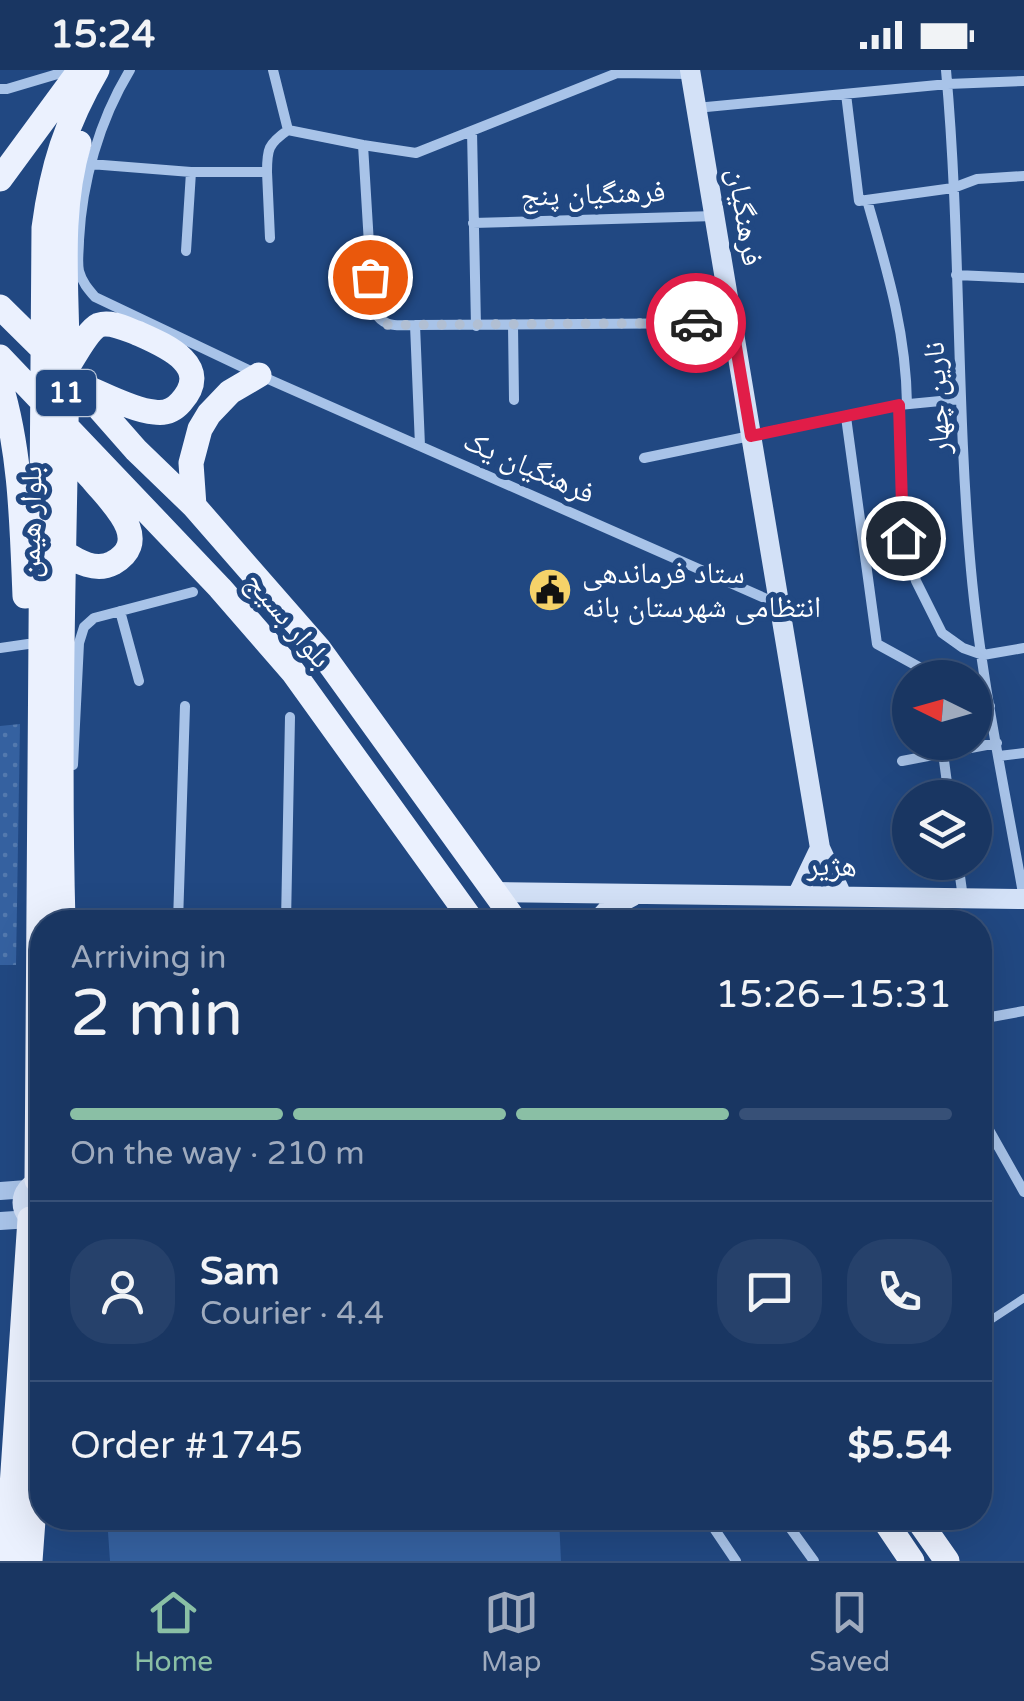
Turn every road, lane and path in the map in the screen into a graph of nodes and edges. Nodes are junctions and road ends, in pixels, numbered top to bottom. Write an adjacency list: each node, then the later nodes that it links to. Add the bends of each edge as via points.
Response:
1 (76, 70): 11 (street); 21 (main road)
2 (97, 70): 61 (main road, بلوار هیمن, via 60,148 44,228)
3 (110, 70): 36 (main road, بلوار هیمن / 11, via 97,92 68,196 64,244)
4 (130, 70): 17 (street)
5 (273, 70): 14 (street)
6 (946, 70): 10 (street, نارین چهار)
7 (616, 72): 8 (street); 15 (street)
8 (691, 72): 13 (main road, فرهنگیان)
9 (1024, 81): 10 (street)
10 (948, 84): 12 (street); 22 (street, نارین چهار)
11 (0, 89)
12 (846, 94): 13 (street); 23 (street)
13 (696, 108): 24 (main road, فرهنگیان)
14 (288, 130): 16 (street); 19 (street, via 267,150)
15 (472, 131): 16 (street, via 416,152); 25 (street)
16 (363, 145): 33 (street, via 372,310 388,325)
17 (90, 164): 18 (street); 37 (street, فرهنگیان یک, via 78,255 84,285 95,297)
18 (191, 172): 19 (street); 27 (street)
19 (267, 172): 26 (street)
20 (1024, 176): 22 (street)
21 (0, 179)
22 (953, 188): 23 (street); 28 (street, نارین چهار)
23 (863, 200): 41 (street, via 904,342)
24 (714, 216): 25 (street, فرهنگیان پنج); 31 (main road, فرهنگیان)
25 (472, 222): 34 (street)
26 (270, 238)
27 (186, 251)
28 (956, 275): 29 (street); 39 (street, نارین چهار)
29 (1024, 278)
30 (3, 311): 36 (main road, بلوار بسیج)
31 (732, 323): 32 (street); 43 (main road, فرهنگیان)
32 (513, 325): 34 (street); 40 (street)
33 (415, 326): 34 (street); 44 (street)
34 (476, 326)
35 (0, 356): 38 (main road, 11)
36 (72, 376): 46 (main road, بلوار بسیج); 47 (main road, بلوار هیمن / 11)
37 (259, 376): 44 (street, فرهنگیان یک); 46 (main road, via 230,392 200,430 190,462)
38 (12, 383): 47 (main road, 11, via 130,528 129,547 106,567 76,560); 51 (main road, via 8,408); 68 (main road, بلوار بسیج, via 232,602)
39 (961, 399): 41 (street); 54 (street, نارین چهار)
40 (514, 400)
41 (903, 405): 42 (street); 54 (street, via 903,538 916,581 942,633)
42 (846, 417): 43 (street); 55 (street, via 877,644)
43 (751, 436): 45 (street); 49 (main road, فرهنگیان)
44 (420, 446): 49 (street, فرهنگیان یک)
45 (644, 458)
46 (194, 506): 62 (main road, بلوار بسیج, via 318,649)
47 (63, 546): 72 (main road, بلوار هیمن)
48 (193, 592): 50 (street)
49 (779, 604): 71 (main road, فرهنگیان)
50 (120, 611): 57 (street); 72 (street, via 94,618 79,643)
51 (28, 644): 52 (street); 61 (main road, via 30,696)
52 (0, 648)
53 (1024, 648): 54 (street)
54 (983, 655): 56 (street, نارین چهار)
55 (906, 660)
56 (984, 660)
57 (139, 681)
58 (185, 706): 82 (street)
59 (290, 716): 83 (street)
60 (992, 717): 63 (street, نارین چهار)
61 (40, 732): 80 (main road, بلوار هیمن)
62 (384, 743): 68 (main road); 74 (main road, بلوار بسیج)
63 (997, 743): 64 (street); 66 (street, نارین چهار)
64 (992, 744)
65 (1024, 753): 66 (street)
66 (999, 756): 70 (street, نارین چهار)
67 (907, 760): 69 (street)
68 (358, 761): 84 (main road, بلوار بسیج)
69 (902, 761)
70 (1019, 838): 79 (street, نارین چهار)
71 (820, 848): 76 (main road); 77 (main road, فرهنگیان)
72 (61, 856): 81 (main road, بلوار هیمن)
73 (960, 880): 78 (street)
74 (495, 892): 75 (main road, هژیر); 85 (main road, بلوار بسیج)
75 (640, 893): 76 (main road, هژیر); 86 (main road)
76 (797, 896): 77 (main road, هژیر)
77 (842, 896): 78 (main road, هژیر)
78 (963, 898): 79 (main road, هژیر)
79 (1024, 899)
80 (40, 910)
81 (63, 910)
82 (178, 910)
83 (286, 910)
84 (464, 910)
85 (508, 910)
86 (607, 910)
87 (1024, 1011): 88 (street)
88 (992, 1017)
89 (992, 1135): 93 (street)
90 (30, 1184): 92 (street)
91 (30, 1190): 94 (main road, via 22,1202)
92 (0, 1191)
93 (1024, 1192)
94 (30, 1215)
95 (0, 1221): 96 (street)
96 (30, 1222)
97 (1024, 1298): 99 (lane)
98 (30, 1304): 100 (main road)
99 (992, 1318)
100 (25, 1372): 102 (main road)
101 (30, 1449): 102 (main road)
102 (14, 1519): 107 (main road); 108 (main road)
103 (715, 1530): 109 (street)
104 (792, 1530): 110 (street)
105 (891, 1530): 111 (main road)
106 (925, 1530): 112 (main road)
107 (7, 1561)
108 (30, 1561)
109 (736, 1561)
110 (814, 1561)
111 (912, 1561)
112 (947, 1561)

